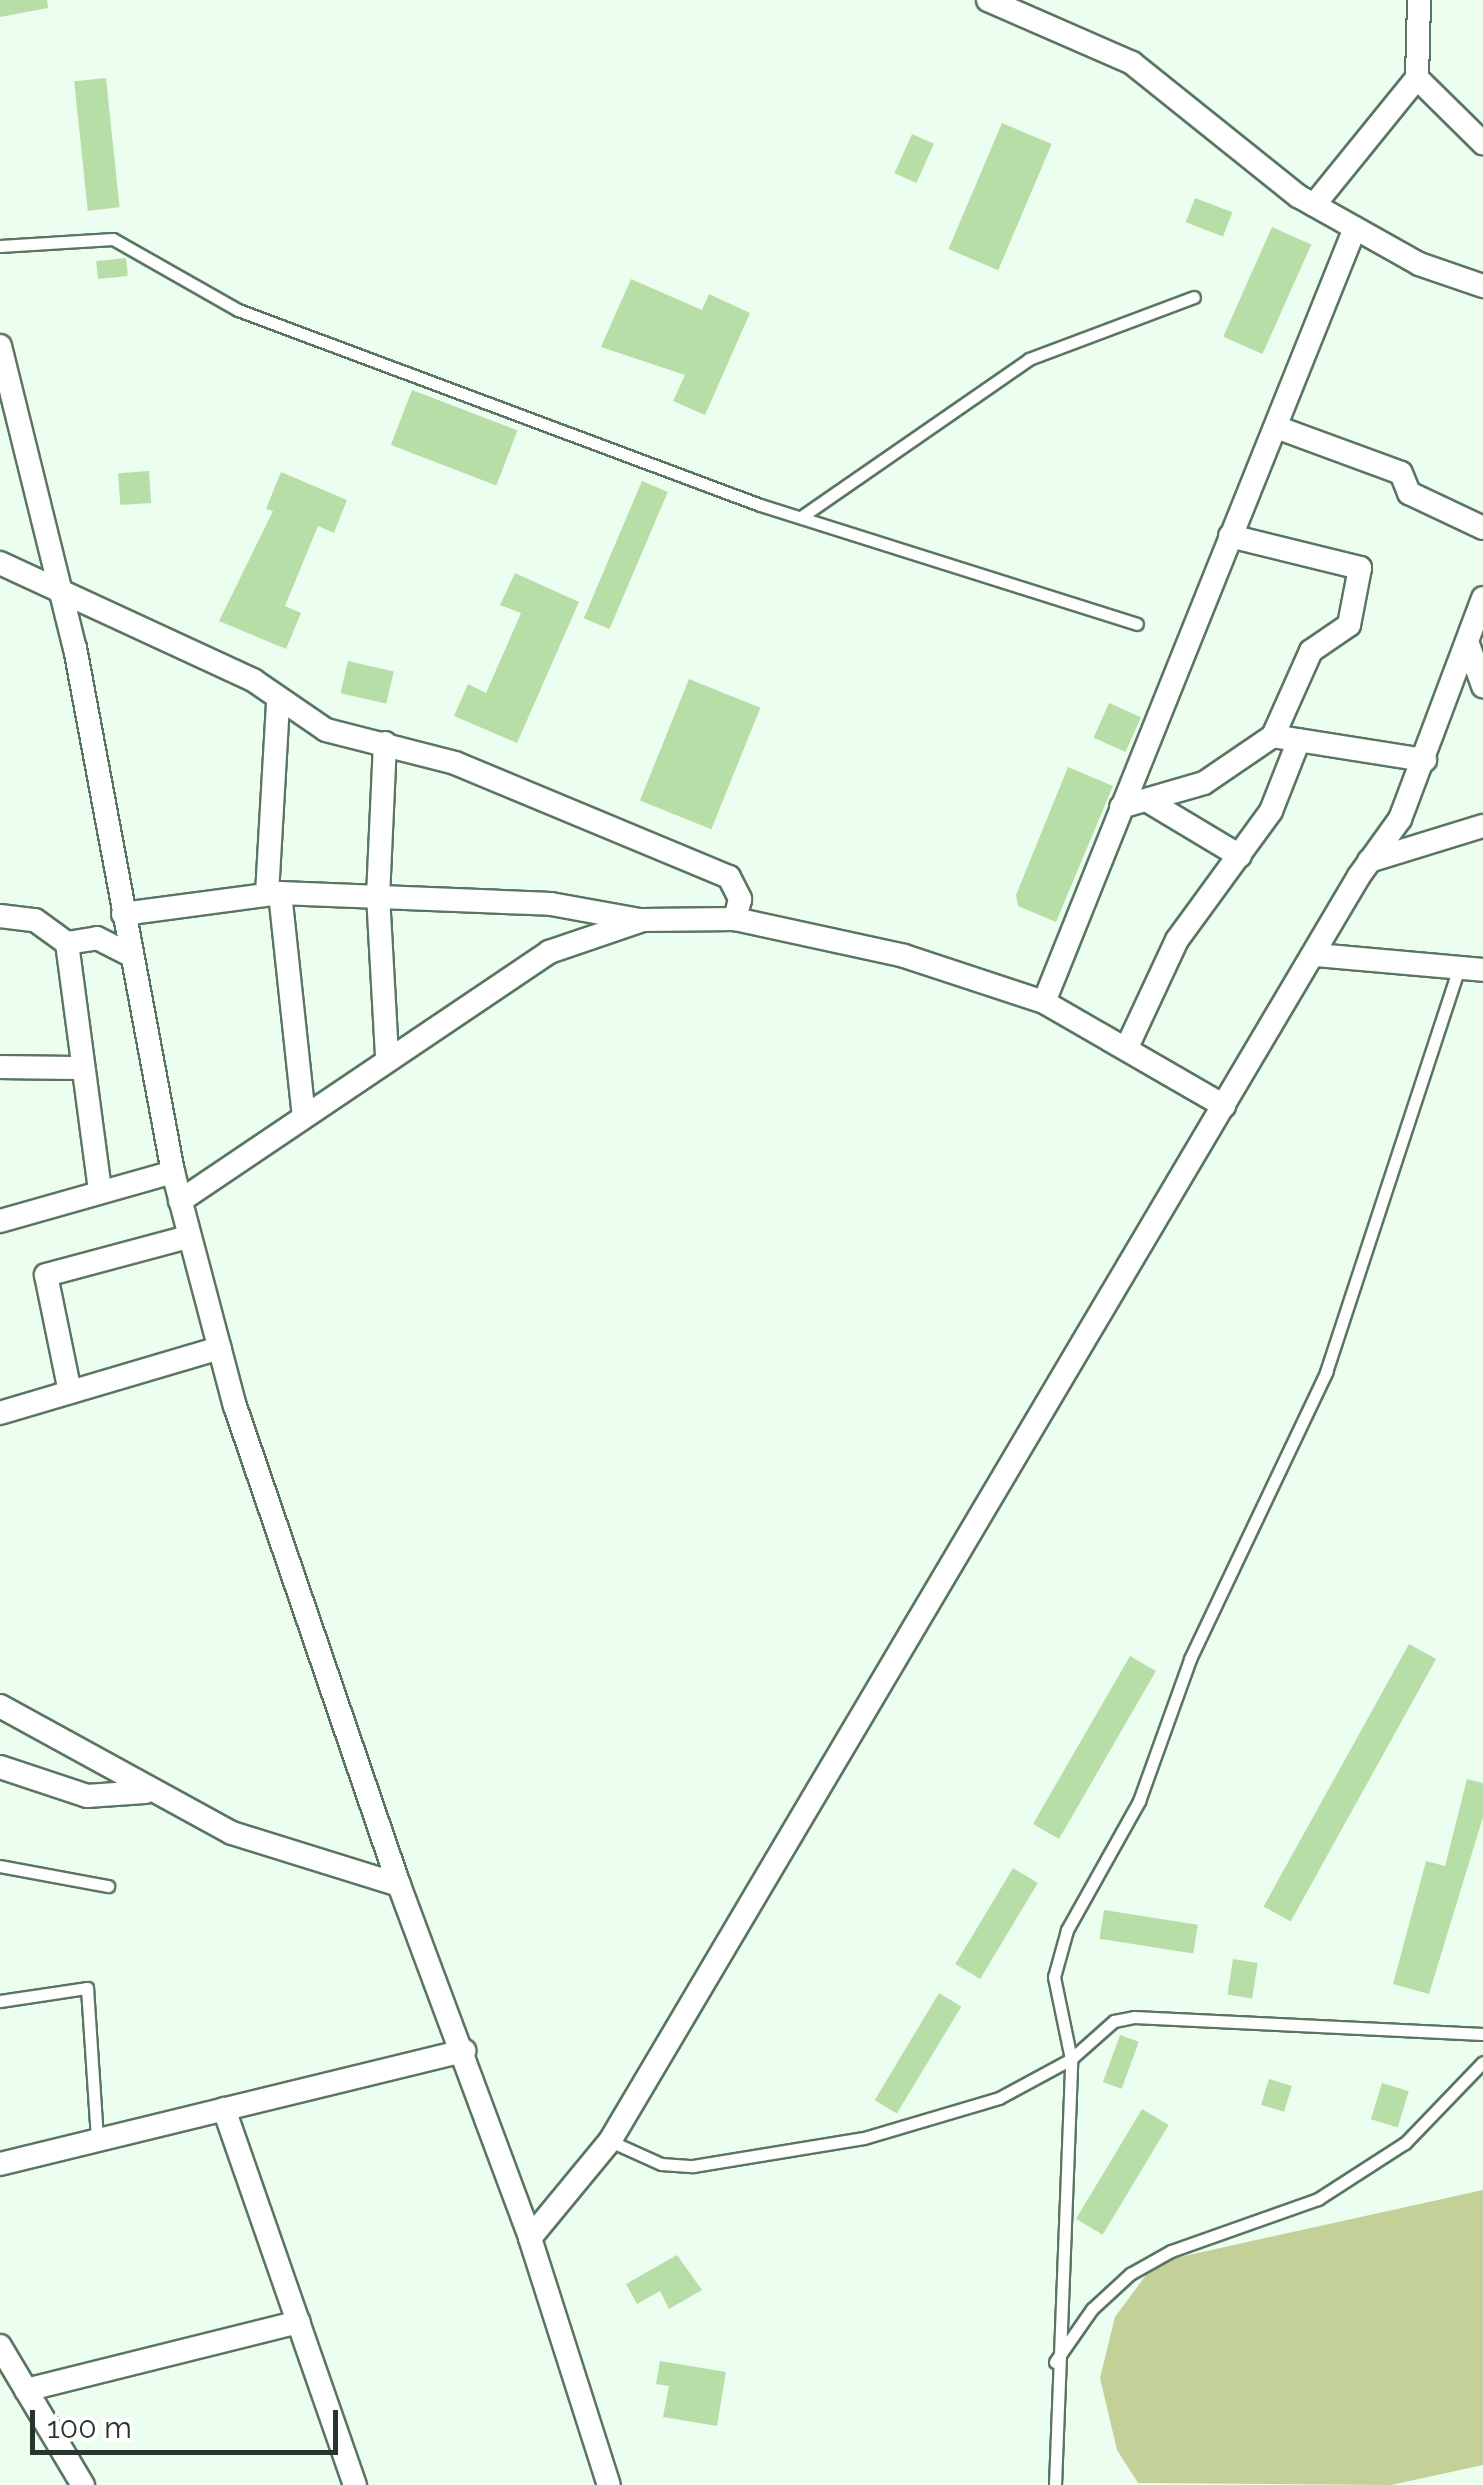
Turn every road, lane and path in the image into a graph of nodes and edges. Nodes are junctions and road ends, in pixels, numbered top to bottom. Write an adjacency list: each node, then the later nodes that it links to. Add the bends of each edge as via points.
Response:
1 (991, 0): 5 (street, via 1132,63 1267,177)
2 (1419, 0): 3 (street)
3 (1417, 78): 4 (street); 5 (street)
4 (1483, 143)
5 (1314, 205): 6 (street)
6 (1355, 228): 8 (street, via 1419,264); 11 (street)
7 (0, 246): 12 (lane, via 113,239 238,310)
8 (1483, 286)
9 (1194, 297): 12 (lane, via 1029,359)
10 (0, 346): 16 (street)
11 (1276, 427): 13 (street, via 1402,473 1408,493); 14 (street)
12 (801, 518): 18 (lane)
13 (1483, 528)
14 (1230, 536): 22 (street, via 1360,568 1349,625 1316,643); 27 (street)
15 (0, 563): 16 (street)
16 (62, 597): 21 (street, via 253,680); 33 (street)
17 (1483, 598): 19 (street)
18 (1138, 624)
19 (1468, 644): 20 (street); 25 (street)
20 (1483, 686)
21 (278, 701): 24 (street, via 326,730); 31 (street)
22 (1273, 736): 23 (street); 26 (street, via 1215,778)
23 (1299, 740): 25 (street); 29 (street, via 1271,811)
24 (386, 743): 32 (street); 35 (street, via 523,788 729,877 740,899)
25 (1425, 760): 30 (street, via 1400,818)
26 (1148, 801): 27 (street); 29 (street)
27 (1121, 806): 41 (street)
28 (1483, 826): 30 (street)
29 (1240, 856): 42 (street, via 1177,940)
30 (1369, 861): 39 (street)
31 (274, 894): 32 (street); 33 (street); 47 (street)
32 (378, 895): 36 (street, via 551,904); 43 (street)
33 (123, 914): 38 (street)
34 (0, 916): 37 (street, via 52,924)
35 (735, 919): 36 (street); 41 (street, via 904,956)
36 (642, 920): 43 (street, via 548,952)
37 (67, 943): 38 (street, via 97,938); 45 (street)
38 (131, 955): 48 (street)
39 (1316, 955): 40 (street); 46 (street)
40 (1472, 968): 65 (lane, via 1326,1372 1190,1659 1139,1801 1066,1930 1054,2000)
41 (1044, 1002): 42 (street)
42 (1128, 1045): 46 (street)
43 (386, 1056): 47 (street)
44 (0, 1067): 45 (street)
45 (83, 1068): 49 (street)
46 (1224, 1106): 69 (street)
47 (304, 1116): 50 (street)
48 (173, 1172): 49 (street); 50 (street)
49 (100, 1191): 51 (street)
50 (180, 1202): 52 (street)
51 (0, 1221)
52 (188, 1237): 53 (street); 54 (street, via 46,1275)
53 (220, 1348): 54 (street); 60 (street)
54 (70, 1392): 55 (street)
55 (0, 1412)
56 (0, 1706): 58 (street)
57 (0, 1767): 58 (street, via 88,1796)
58 (146, 1792): 60 (street, via 232,1833)
59 (0, 1866): 61 (lane)
60 (399, 1885): 64 (street)
61 (108, 1886)
62 (0, 2002): 68 (lane, via 88,1988)
63 (1483, 2034): 65 (lane, via 1134,2017 1114,2021)
64 (464, 2051): 67 (street); 71 (street)
65 (1071, 2059): 69 (lane, via 999,2098 864,2138 693,2166 661,2164); 74 (lane)
66 (1483, 2062): 74 (lane, via 1406,2143 1318,2199 1171,2251 1130,2274 1092,2310)
67 (224, 2109): 68 (street); 72 (street)
68 (98, 2139): 70 (street)
69 (610, 2140): 71 (street)
70 (0, 2164)
71 (530, 2238): 78 (street)
72 (299, 2322): 75 (street); 77 (street)
73 (0, 2346): 75 (street)
74 (1055, 2363): 79 (lane)
75 (26, 2390): 76 (street)
76 (83, 2485)
77 (355, 2485)
78 (609, 2485)
79 (1055, 2485)

